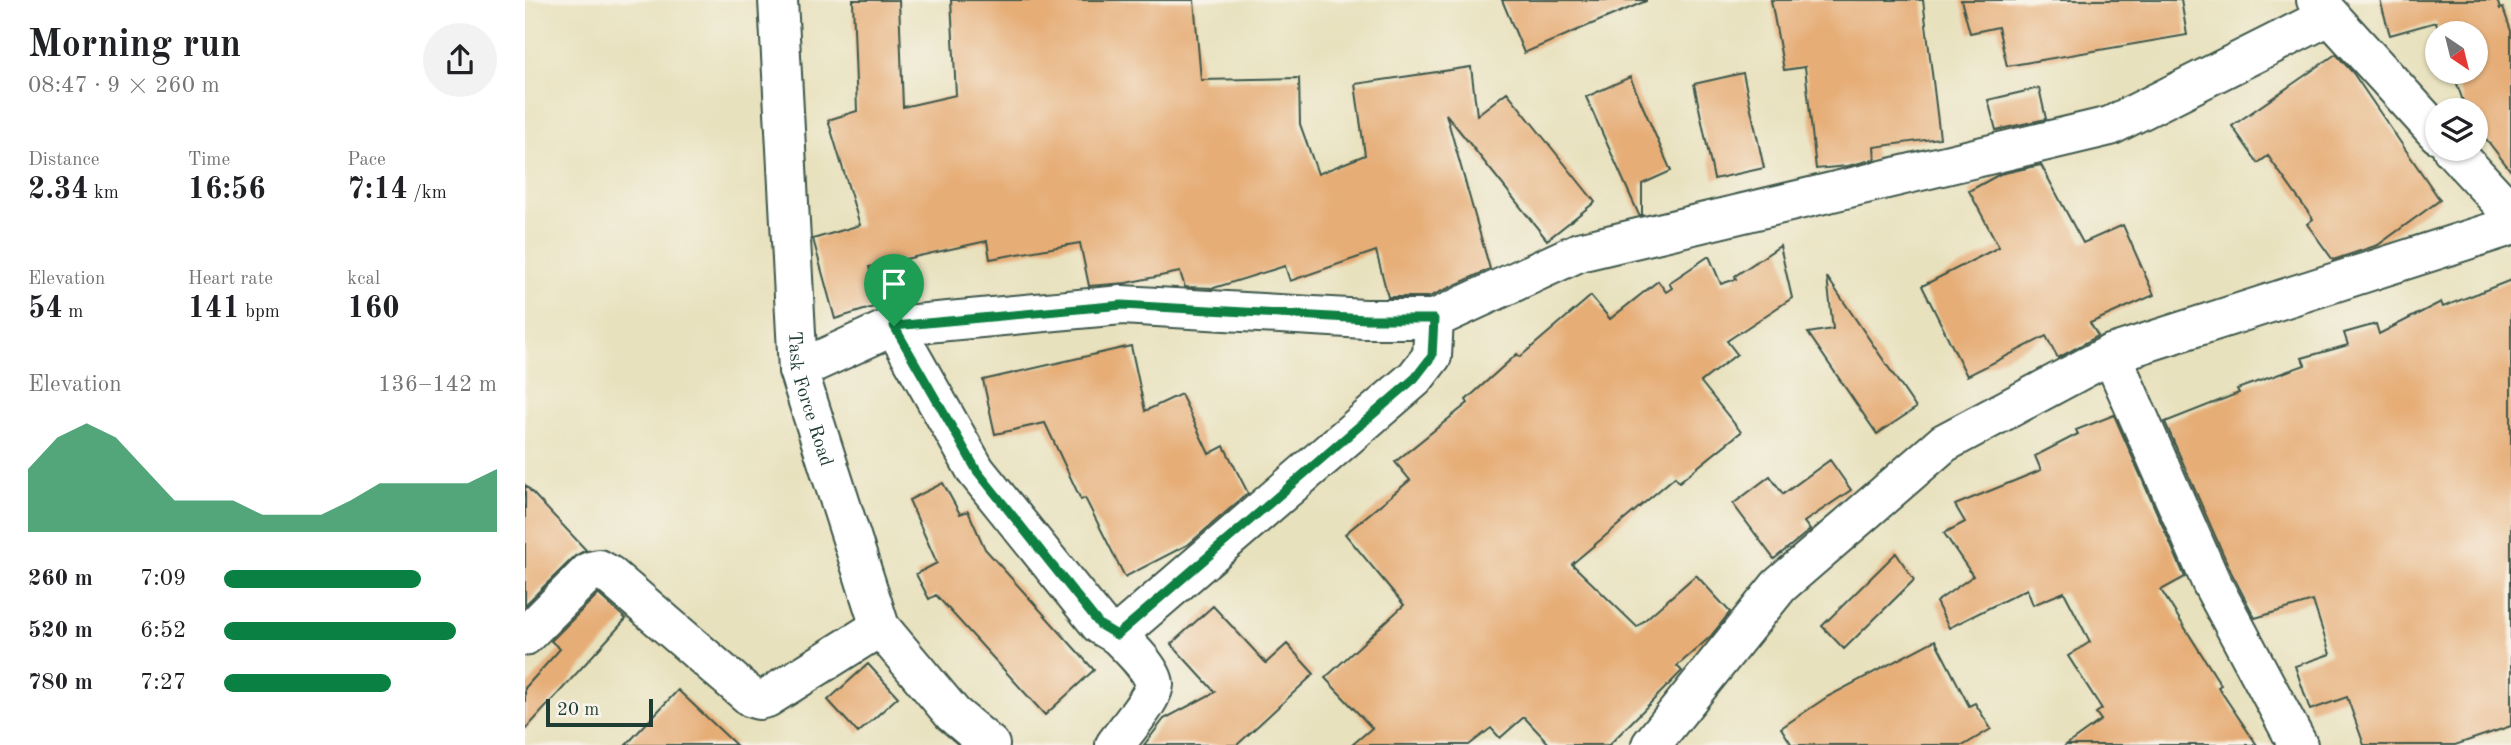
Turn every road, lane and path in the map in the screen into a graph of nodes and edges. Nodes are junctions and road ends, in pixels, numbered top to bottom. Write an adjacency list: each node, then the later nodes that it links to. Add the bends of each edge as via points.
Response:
1 (778, 0): 10 (street, Task Force Road)
2 (2323, 8): 3 (street); 7 (street, via 2111,126 1579,252)
3 (2425, 120)
4 (2463, 161): 5 (street)
5 (2511, 213)
6 (2511, 226): 9 (street)
7 (1434, 319): 8 (street, via 1122,305); 12 (street, via 1432,356 1415,378)
8 (894, 326): 10 (street); 12 (street, via 977,471 1100,625)
9 (2111, 354): 16 (street, via 1944,443 1779,586); 17 (street, via 2211,582)
10 (798, 370): 11 (street, Task Force Road)
11 (880, 627): 13 (street, via 759,700 599,569 590,571); 14 (street, Task Force Road, via 953,715)
12 (1117, 635): 15 (street, via 1154,682 1152,692)
13 (525, 636)
14 (990, 745)
15 (1115, 745)
16 (1651, 745)
17 (2298, 745)

